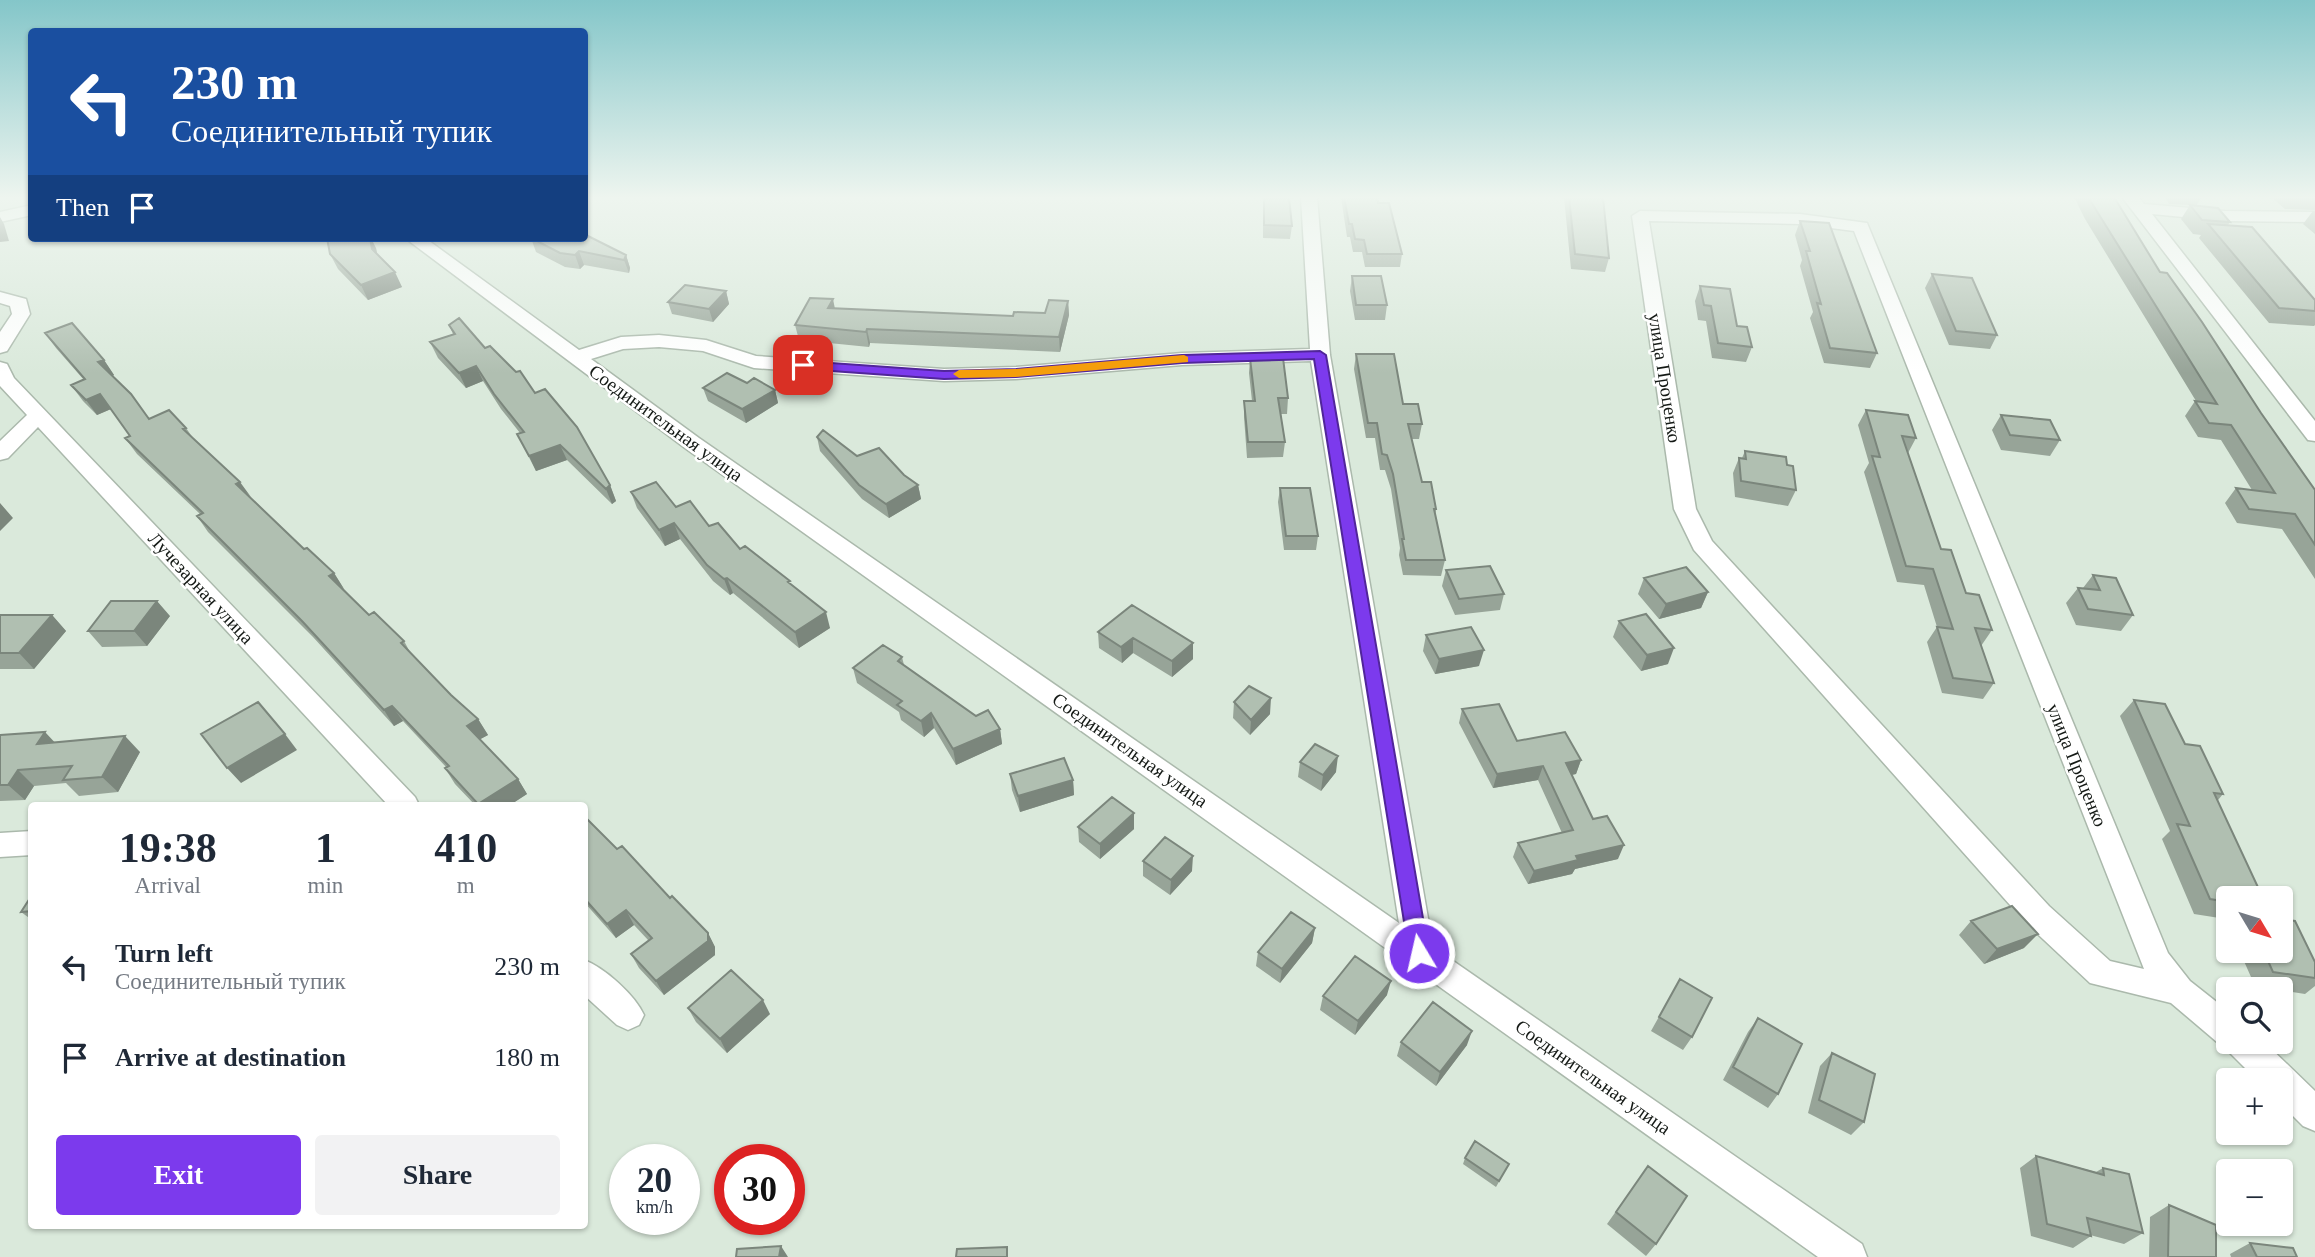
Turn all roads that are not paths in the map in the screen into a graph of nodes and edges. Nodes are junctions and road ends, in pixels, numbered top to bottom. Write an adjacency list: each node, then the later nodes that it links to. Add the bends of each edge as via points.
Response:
1 (438, 256): 9 (street, Соединительная улица)
2 (1312, 256): 8 (street)
3 (1646, 256): 19 (street, улица Проценко, via 1685,509 1702,545 2038,915 2101,973)
4 (1873, 256): 19 (street, улица Проценко, via 2156,962)
5 (2175, 256): 12 (street)
6 (0, 297): 7 (street, via 19,303 21,314)
7 (0, 347)
8 (1320, 355): 9 (street, via 944,375 754,362 706,346 659,341 621,343); 17 (street)
9 (577, 357): 17 (street, Соединительная улица, via 703,451)
10 (0, 368): 11 (street, Лучезарная улица, via 5,380)
11 (39, 415): 13 (street); 14 (street, Лучезарная улица)
12 (2315, 435)
13 (0, 453)
14 (401, 802)
15 (28, 843): 16 (street)
16 (0, 845)
17 (1419, 953): 24 (street, Соединительная улица)
18 (588, 978): 20 (street)
19 (2179, 991): 21 (street, улица Проценко)
20 (628, 1015)
21 (2216, 1021)
22 (2253, 1054): 23 (street)
23 (2315, 1114)
24 (1849, 1257)

